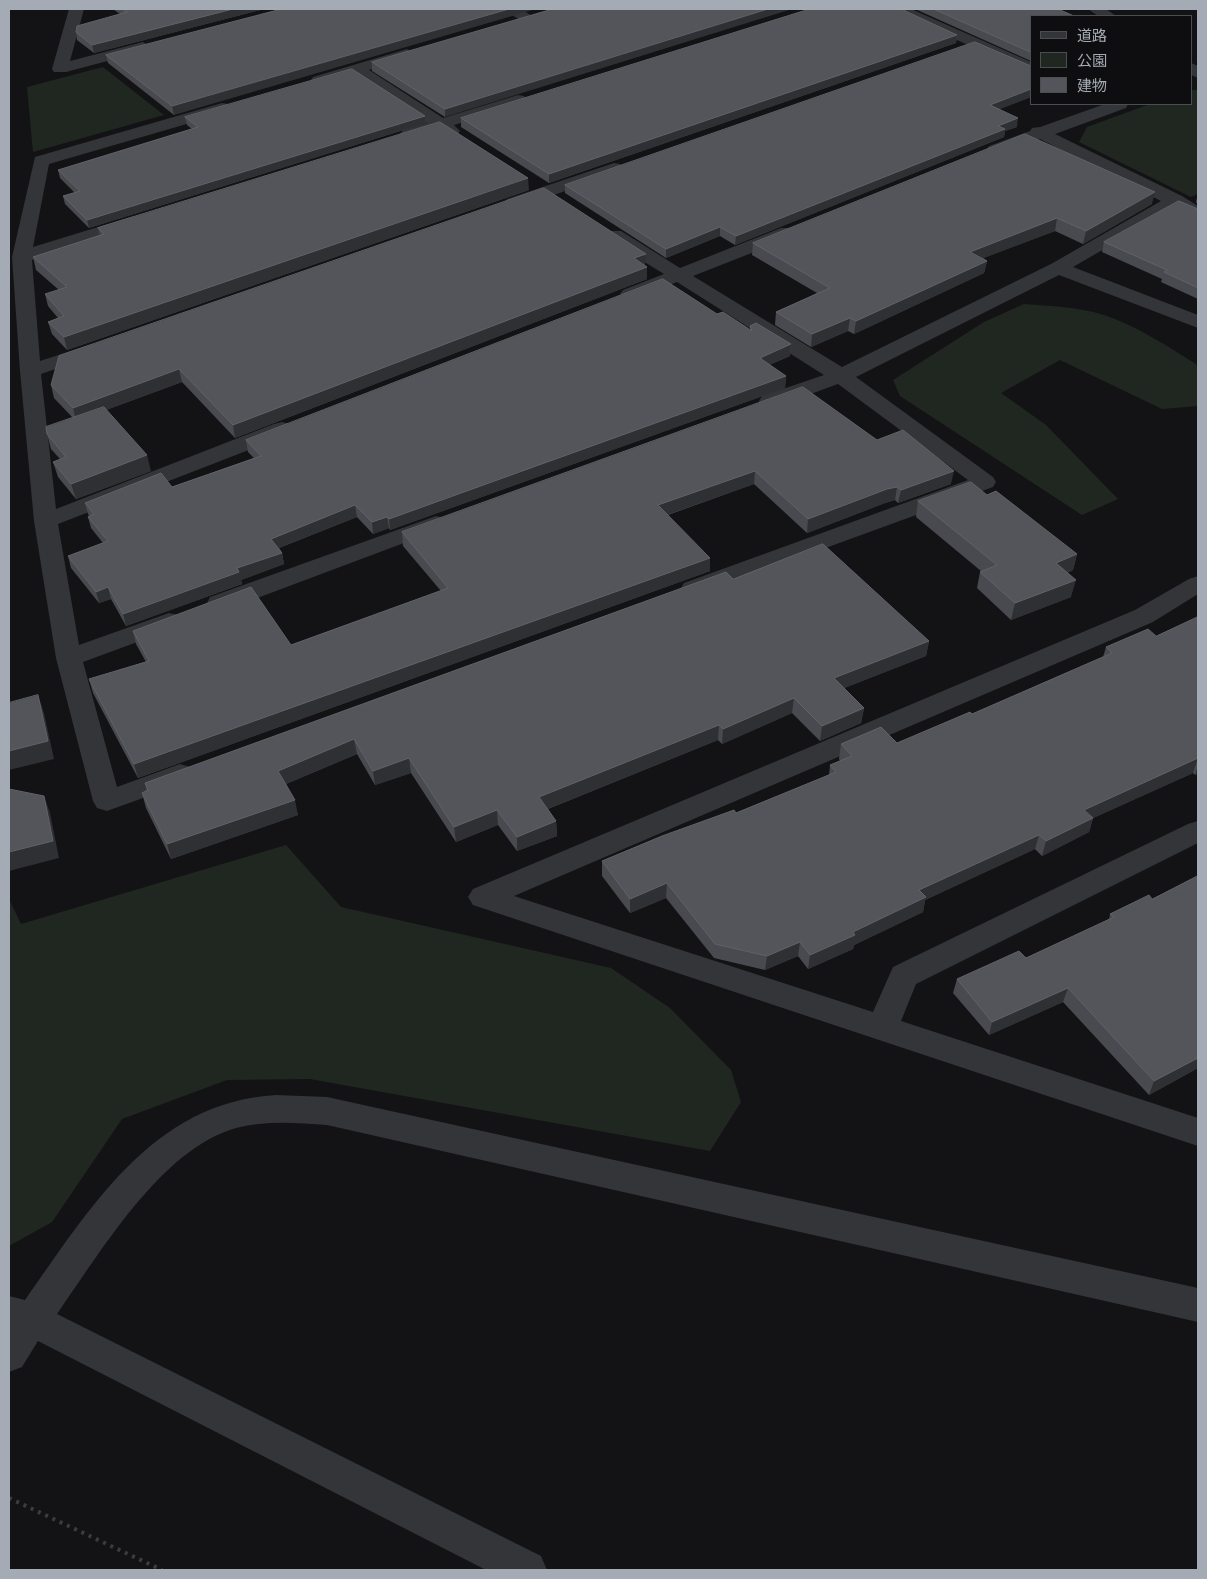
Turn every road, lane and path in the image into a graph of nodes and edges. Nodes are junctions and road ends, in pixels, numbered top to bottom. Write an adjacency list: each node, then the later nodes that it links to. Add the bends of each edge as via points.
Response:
1 (76, 9): 6 (street, via 60,69)
2 (898, 9): 5 (street)
3 (534, 15): 4 (street)
4 (509, 16)
5 (975, 43): 8 (street); 9 (street)
6 (155, 44)
7 (423, 49): 10 (street)
8 (947, 53)
9 (1030, 68)
10 (356, 69): 11 (street); 15 (street)
11 (299, 86)
12 (533, 96): 15 (street)
13 (242, 102): 30 (street, via 41,161)
14 (1114, 105): 16 (street)
15 (440, 124): 17 (street); 18 (street)
16 (1038, 132): 19 (street); 23 (street)
17 (393, 140)
18 (464, 140)
19 (982, 154)
20 (630, 162): 22 (street)
21 (529, 181): 22 (street)
22 (546, 192): 24 (street); 25 (street)
23 (1176, 200): 26 (street); 31 (street)
24 (562, 202)
25 (499, 208)
26 (1198, 213)
27 (146, 218): 30 (street)
28 (595, 223): 32 (street)
29 (807, 224): 32 (street)
30 (22, 257): 36 (street)
31 (1058, 268): 34 (street); 37 (street)
32 (678, 276): 33 (street); 37 (street)
33 (613, 301)
34 (1198, 322)
35 (105, 345): 36 (street)
36 (30, 371): 41 (street)
37 (841, 376): 38 (street); 43 (street, via 985,482)
38 (748, 410)
39 (297, 424): 41 (street)
40 (460, 515): 44 (street)
41 (46, 522): 44 (street)
42 (1198, 584): 47 (street, via 1144,616 483,897)
43 (667, 597)
44 (69, 658): 45 (street, via 107,801)
45 (200, 767)
46 (1198, 831): 47 (street, via 904,976)
47 (882, 1029): 48 (street)
48 (1198, 1132)
49 (1198, 1305): 50 (street, via 327,1111 277,1108 226,1117 173,1144 134,1180)
50 (20, 1316): 51 (street); 54 (street)
51 (9, 1355)
52 (9, 1498): 53 (path)
53 (162, 1570)
54 (527, 1570)

